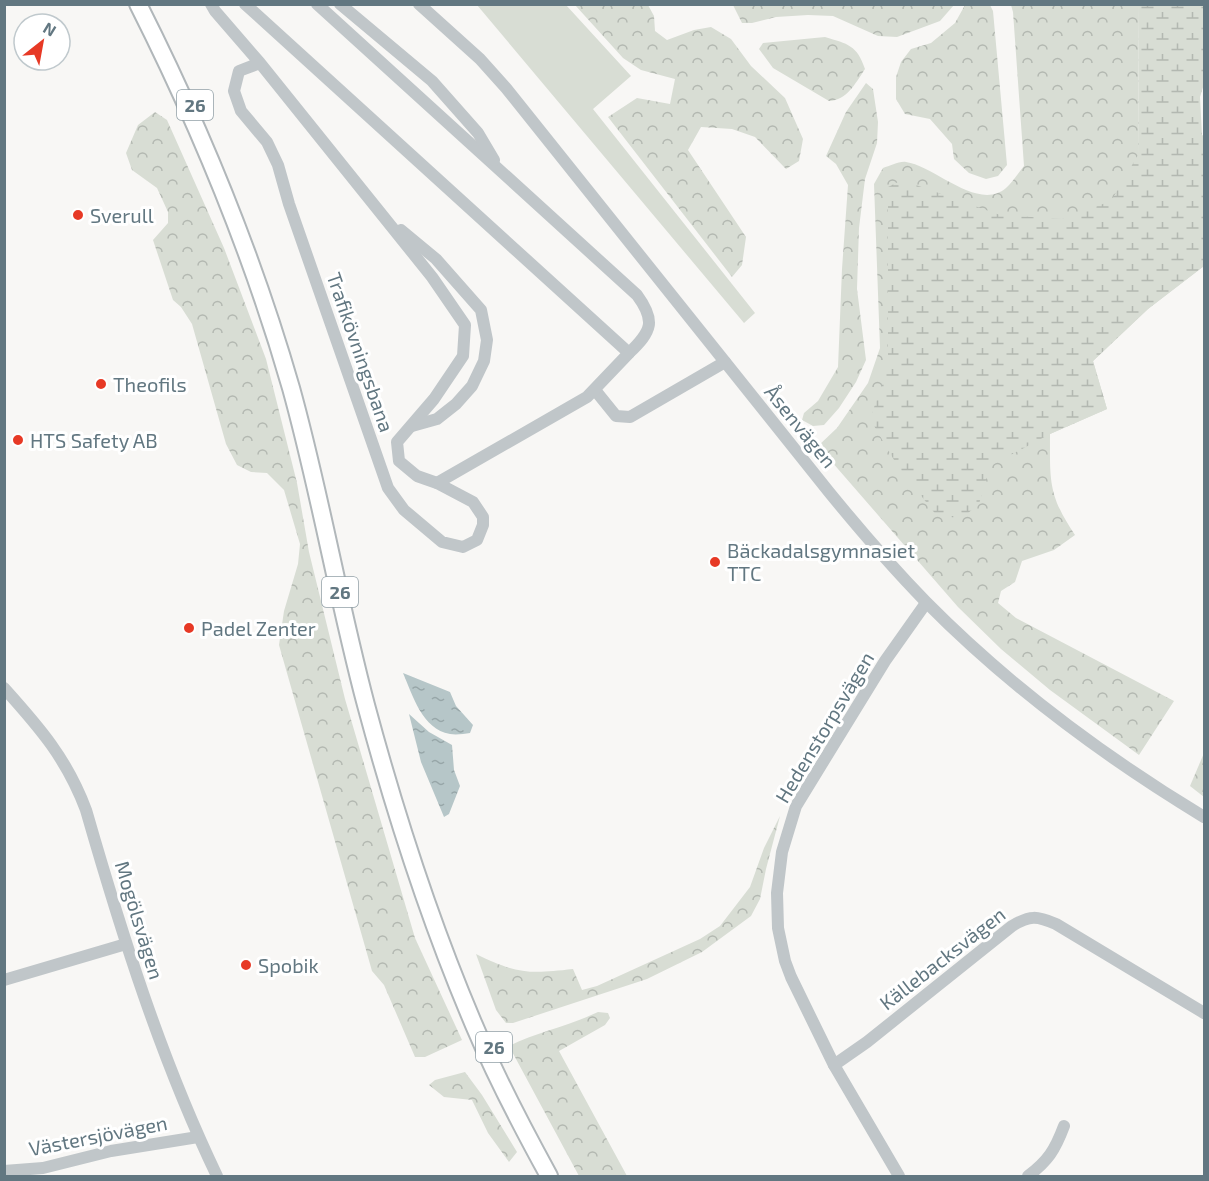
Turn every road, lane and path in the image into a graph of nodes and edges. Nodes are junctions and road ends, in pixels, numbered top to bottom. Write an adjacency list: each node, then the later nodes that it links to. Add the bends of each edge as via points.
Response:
1 (138, 4): 27 (highway, 26, via 226,198 291,389 365,704 400,824 474,1025)
2 (147, 4): 28 (highway, 26, via 207,134 267,291 315,452 390,761 439,913 500,1060)
3 (211, 4): 8 (street, Trafikövningsbana)
4 (317, 4): 9 (street)
5 (340, 4): 9 (street, via 432,81 478,133)
6 (419, 4): 12 (street, Åsenvägen, via 466,45 506,88)
7 (247, 5): 11 (street)
8 (260, 63): 10 (street, Trafikövningsbana); 15 (street, Trafikövningsbana, via 239,72 234,91 241,111 267,142 278,165 388,488 404,510 442,542 463,547 477,540 483,517 473,502)
9 (498, 169): 11 (street, via 648,309 650,324 643,340)
10 (381, 213): 14 (street, Trafikövningsbana, via 465,325 463,356); 14 (street, Trafikövningsbana, via 436,259 481,310 487,340 484,361 472,386 456,404 437,419)
11 (629, 353): 13 (street)
12 (725, 362): 13 (street, via 630,417 616,416); 16 (street, Åsenvägen, via 874,546)
13 (595, 390): 15 (street)
14 (410, 426): 15 (street, Trafikövningsbana, via 397,442 399,461 417,476)
15 (437, 483)
16 (926, 603): 18 (street, Åsenvägen, via 1050,711); 22 (street, Hedenstorpsvägen, via 885,661 796,806 782,852 777,893 783,951 798,992)
17 (4, 688): 19 (street, Mogölsvägen, via 50,742 76,782)
18 (1204, 817)
19 (126, 944): 20 (street); 24 (street, Mogölsvägen)
20 (4, 980)
21 (1204, 1013): 22 (street, Källebacksvägen, via 1039,917 1012,926)
22 (834, 1065): 29 (street, Hedenstorpsvägen)
23 (1064, 1126): 30 (street, via 1050,1156)
24 (198, 1137): 25 (street, Västersjövägen, via 111,1151 43,1168); 26 (street, Mogölsvägen)
25 (4, 1171)
26 (217, 1176)
27 (549, 1176)
28 (558, 1176)
29 (899, 1176)
30 (1028, 1176)

